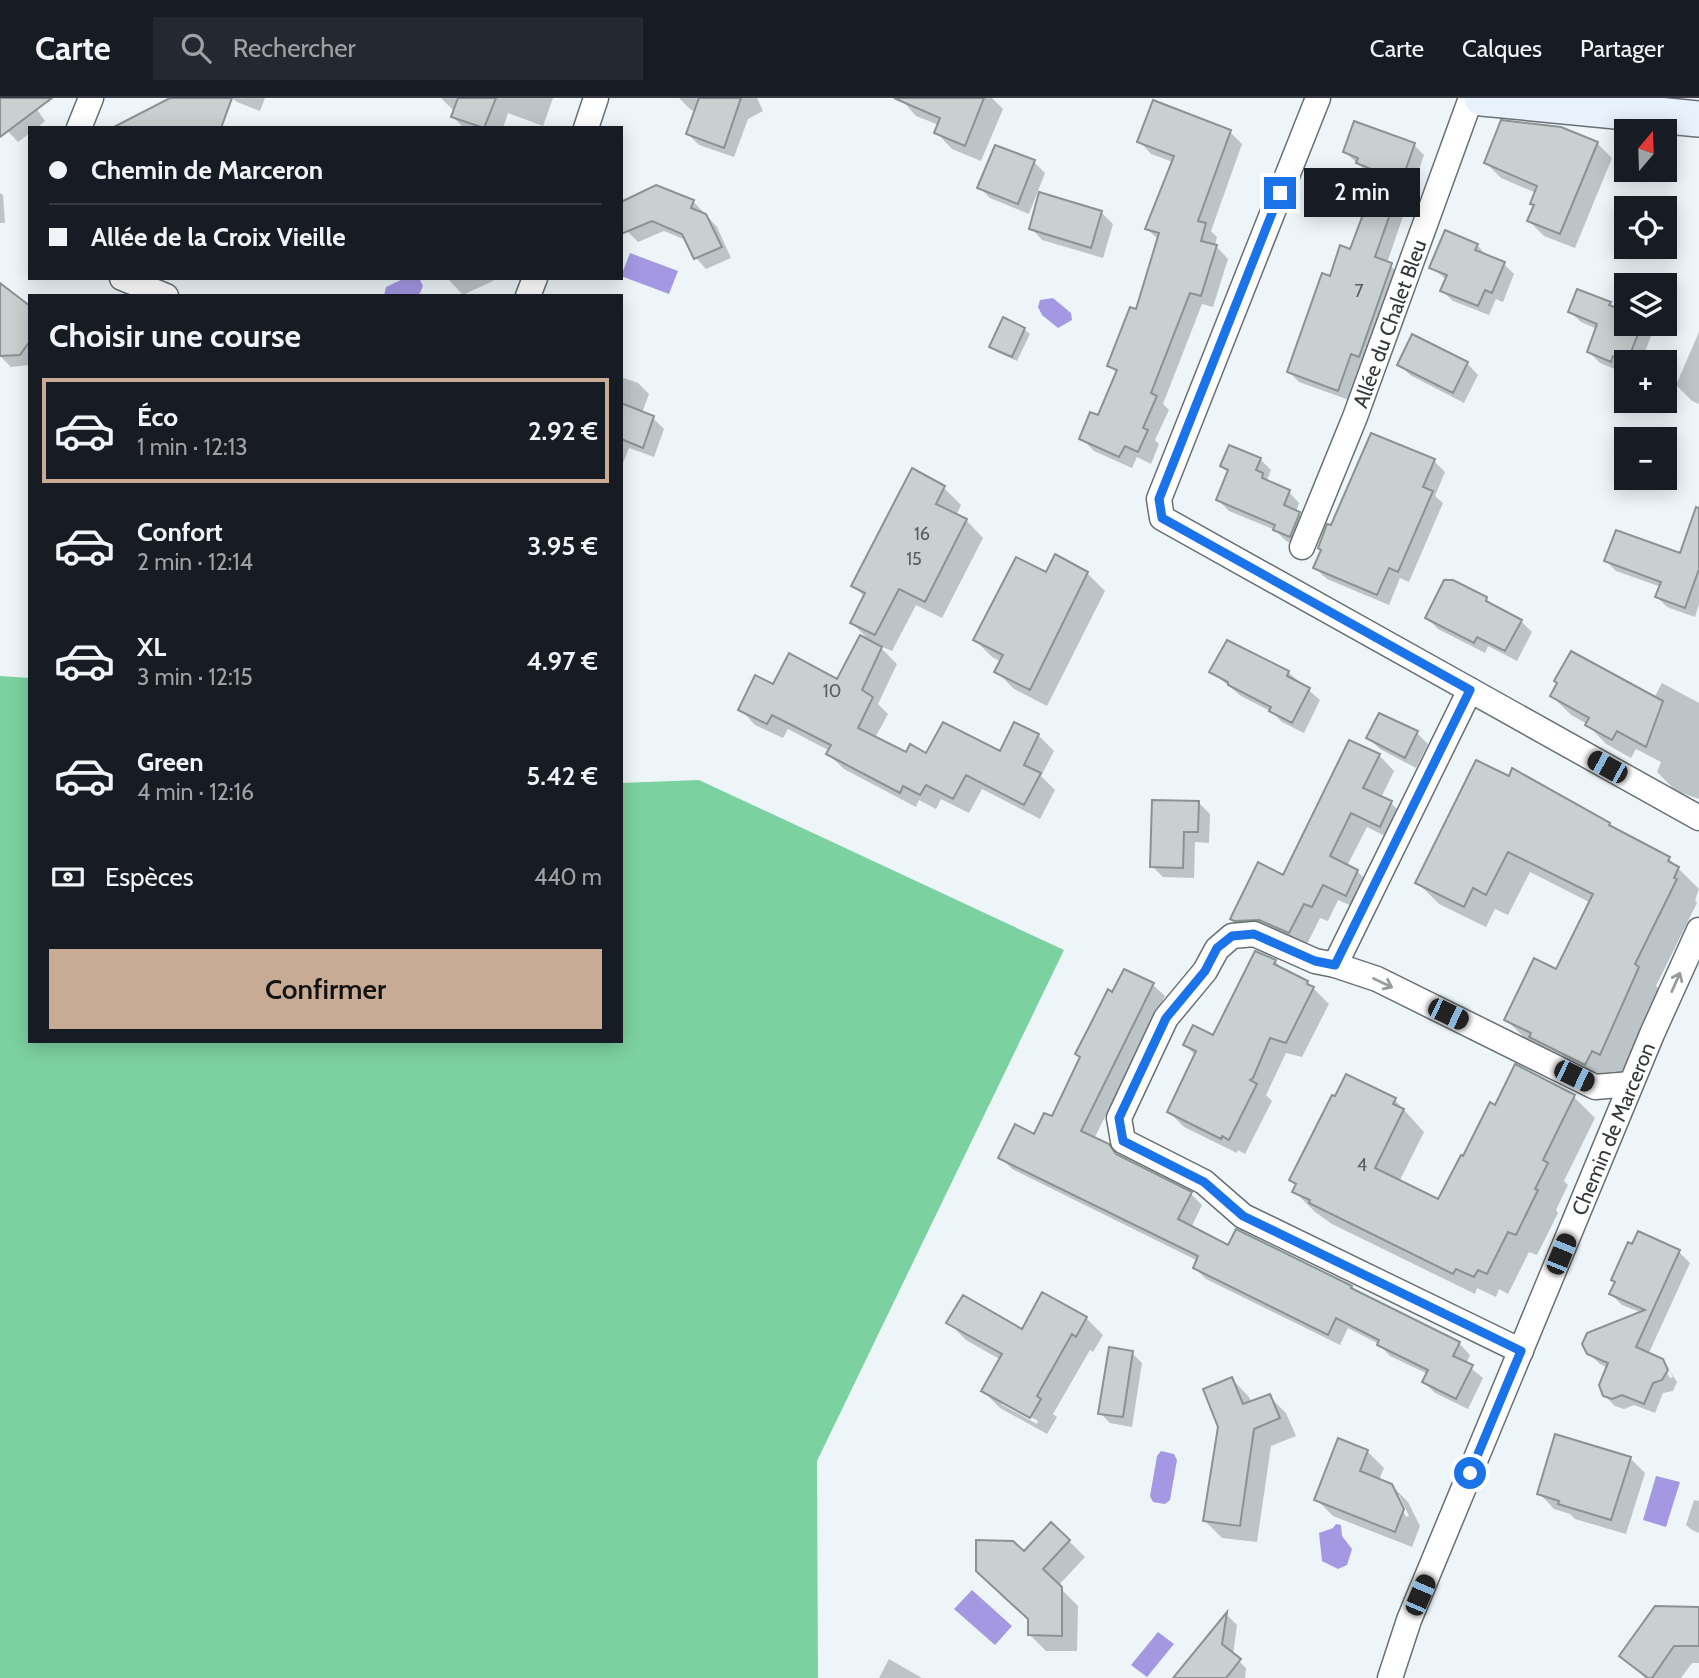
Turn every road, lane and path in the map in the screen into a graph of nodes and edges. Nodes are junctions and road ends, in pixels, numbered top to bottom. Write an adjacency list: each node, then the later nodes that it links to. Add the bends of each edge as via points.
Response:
1 (91, 98): 7 (street)
2 (596, 98): 8 (street)
3 (1318, 98): 12 (street, via 1159,499 1162,518)
4 (1471, 98): 11 (street, Allée du Chalet Bleu)
5 (1482, 98): 6 (street)
6 (1699, 119)
7 (80, 126)
8 (587, 126)
9 (127, 280): 10 (street)
10 (161, 294)
11 (1303, 547)
12 (1470, 690): 13 (street); 15 (street)
13 (1699, 818)
14 (1699, 930): 16 (street, Chemin de Marceron, one-way to 14)
15 (1335, 965): 16 (street, one-way to 16, via 1377,979 1595,1087); 17 (street, via 1254,934 1232,936 1217,948 1205,971 1166,1018 1119,1118 1123,1141 1204,1182 1243,1216)
16 (1632, 1084): 17 (street, Chemin de Marceron)
17 (1521, 1351): 18 (street, Chemin de Marceron, via 1409,1620)
18 (1390, 1678)

